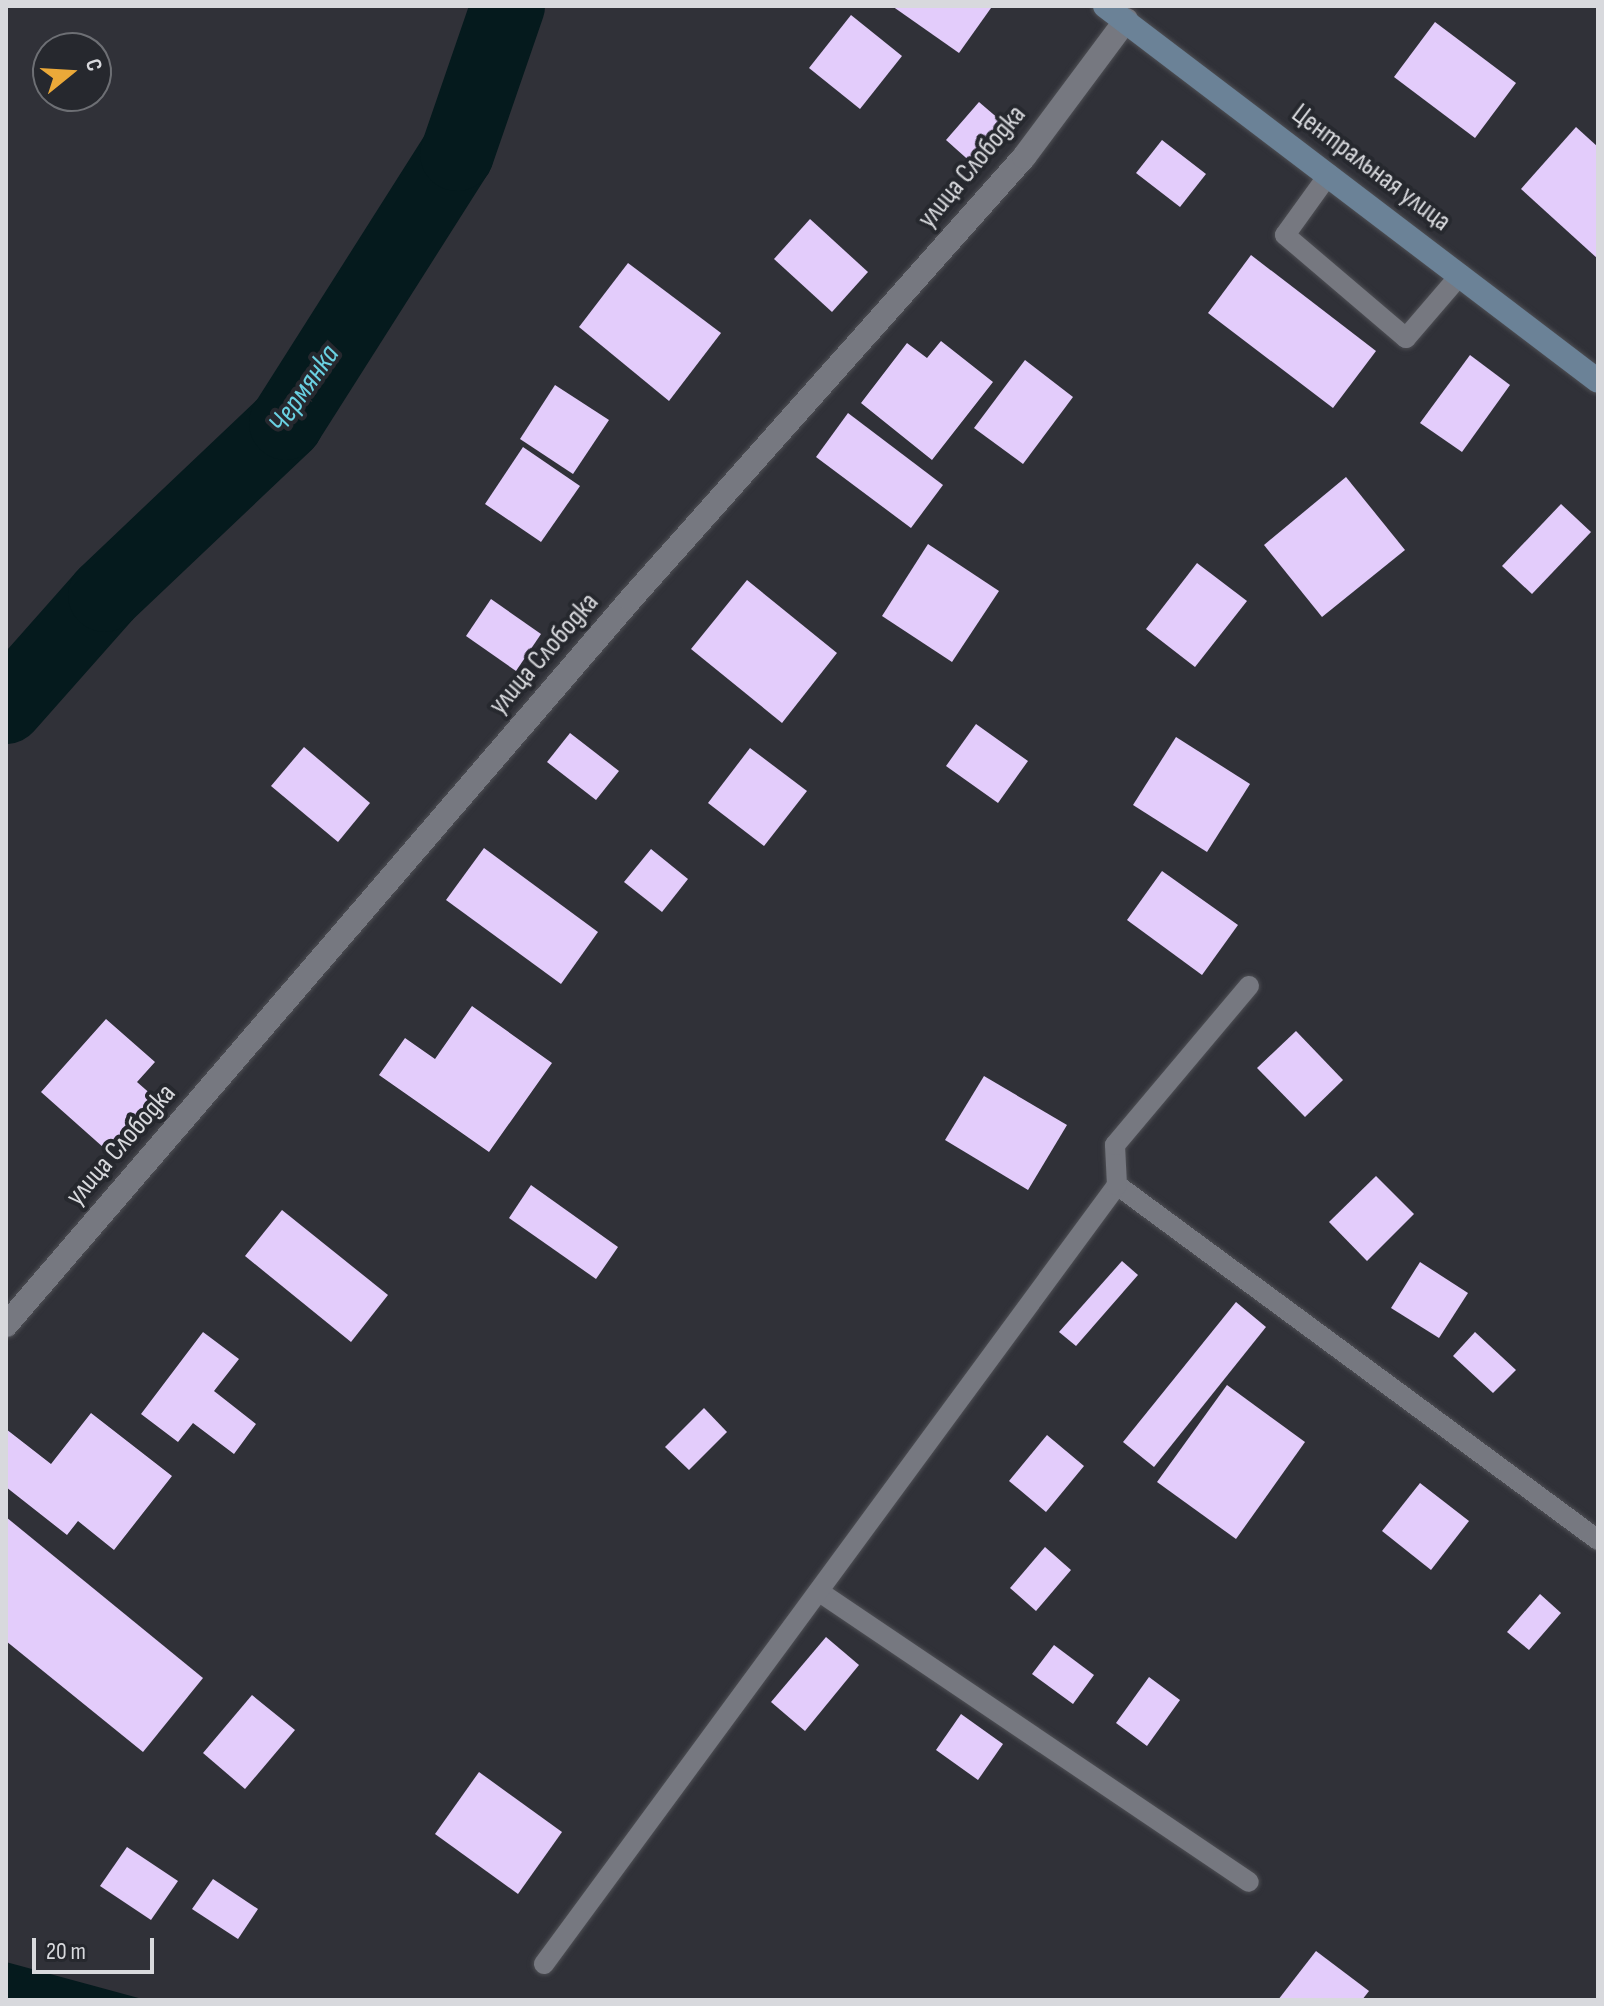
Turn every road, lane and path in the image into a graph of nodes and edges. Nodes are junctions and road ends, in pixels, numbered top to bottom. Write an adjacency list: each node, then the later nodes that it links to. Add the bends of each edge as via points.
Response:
1 (1105, 6): 2 (street, Центральная улица)
2 (1126, 20): 3 (street, Центральная улица); 8 (street, улица Слободка, via 1024,157 630,600)
3 (1329, 174): 4 (street, Центральная улица); 4 (lane, via 1285,235 1406,338)
4 (1461, 274): 5 (street, Центральная улица)
5 (1598, 381)
6 (1249, 986): 7 (lane, via 1115,1145)
7 (1117, 1185): 9 (lane); 10 (lane)
8 (6, 1325)
9 (1598, 1540)
10 (821, 1593): 11 (lane); 12 (lane)
11 (1249, 1882)
12 (544, 1964)

